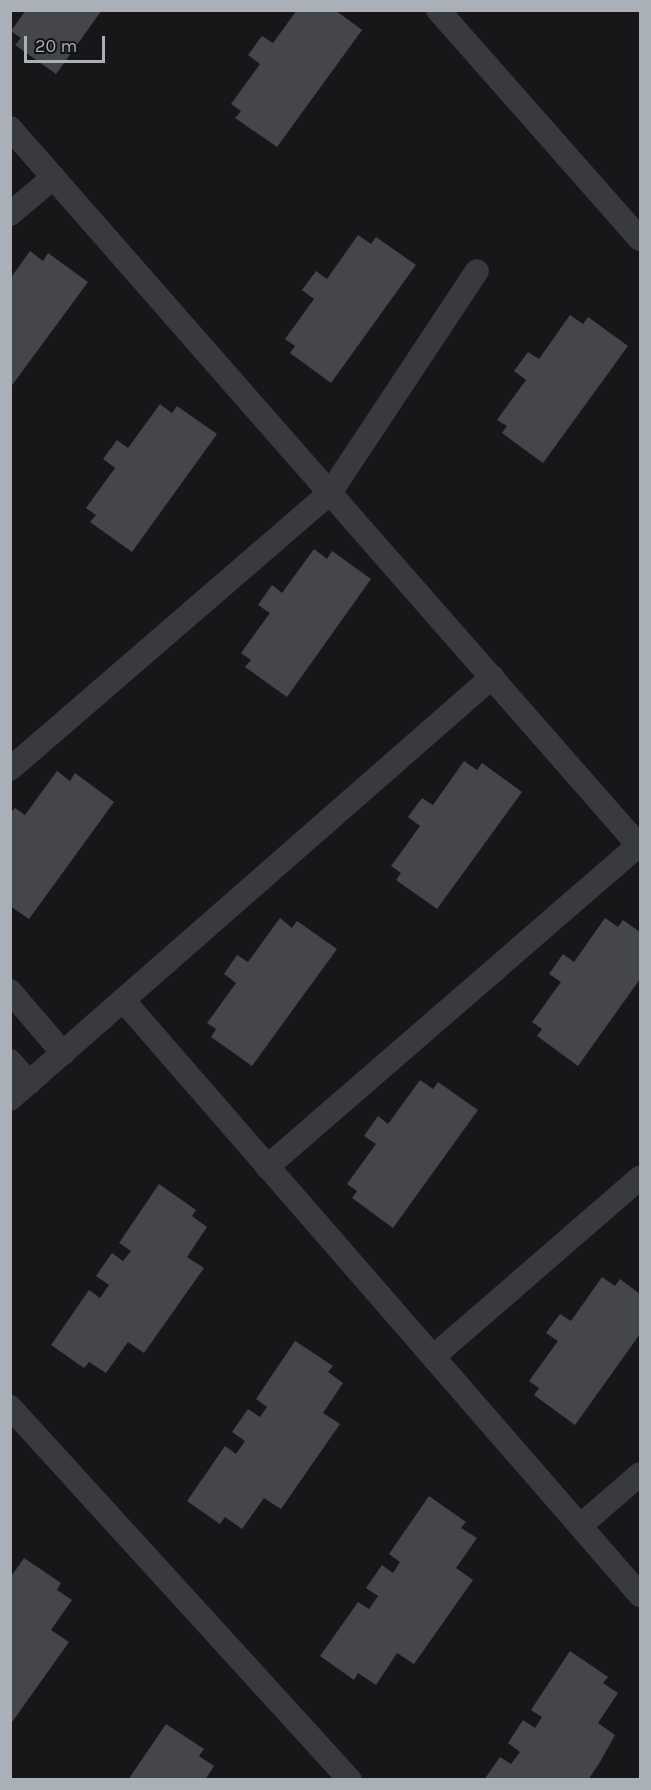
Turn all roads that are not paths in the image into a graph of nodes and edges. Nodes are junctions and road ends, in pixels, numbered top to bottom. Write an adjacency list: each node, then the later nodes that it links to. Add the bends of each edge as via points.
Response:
1 (438, 10): 5 (street)
2 (10, 128): 3 (street)
3 (54, 177): 4 (street); 7 (street)
4 (10, 214)
5 (640, 239)
6 (477, 271): 7 (street)
7 (330, 493): 8 (street); 9 (street)
8 (492, 677): 10 (street); 12 (street)
9 (10, 769)
10 (640, 846): 17 (street)
11 (10, 991): 13 (street)
12 (123, 1000): 13 (street); 17 (street)
13 (63, 1053): 15 (street)
14 (10, 1061): 15 (street)
15 (29, 1083): 16 (street)
16 (10, 1099)
17 (267, 1167): 19 (street)
18 (640, 1178): 19 (street)
19 (433, 1357): 22 (street)
20 (10, 1407): 24 (street)
21 (640, 1474): 22 (street)
22 (580, 1526): 23 (street)
23 (640, 1595)
24 (350, 1779)

